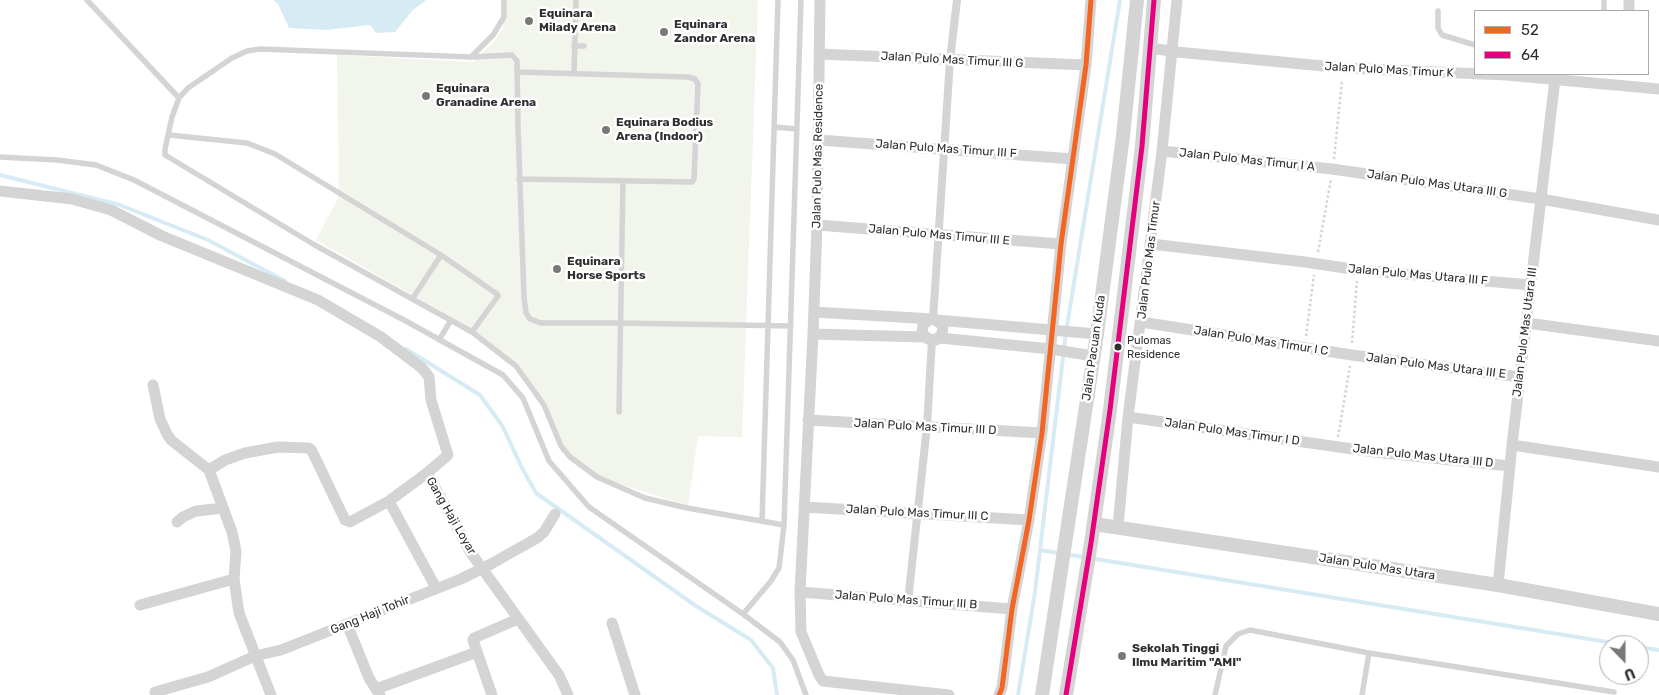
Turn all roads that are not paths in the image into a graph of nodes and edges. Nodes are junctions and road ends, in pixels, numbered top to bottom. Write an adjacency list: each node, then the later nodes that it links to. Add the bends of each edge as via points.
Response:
1 (88, 0): 30 (lane)
2 (504, 0): 19 (lane, via 504,17 493,35)
3 (576, 0): 14 (lane)
4 (778, 0): 31 (lane)
5 (801, 0): 32 (lane)
6 (820, 0): 18 (street, Jalan Pulo Mas Residence)
7 (957, 0): 20 (street)
8 (1091, 0): 21 (street)
9 (1137, 0): 63 (street, Jalan Pacuan Kuda, via 1123,136)
10 (1154, 0): 16 (street, Jalan Pulo Mas Timur)
11 (1176, 0): 17 (street, Jalan Pulo Mas Timur)
12 (1438, 11): 13 (lane, via 1438,28 1442,35)
13 (1474, 45)
14 (574, 46): 15 (lane); 24 (lane)
15 (584, 46)
16 (1150, 48): 17 (street, Jalan Pulo Mas Timur K); 91 (street, Jalan Pulo Mas Timur, via 1141,156)
17 (1171, 52): 23 (street, Jalan Pulo Mas Timur K, via 1344,68); 36 (street, Jalan Pulo Mas Timur)
18 (819, 54): 20 (street, Jalan Pulo Mas Timur III G); 34 (street, Jalan Pulo Mas Residence)
19 (471, 57): 22 (lane, via 512,55 517,61); 30 (lane, via 260,50 232,58 188,88)
20 (950, 60): 21 (street, Jalan Pulo Mas Timur III G); 35 (street)
21 (1086, 66): 38 (street)
22 (517, 72): 24 (lane); 40 (lane)
23 (1474, 73)
24 (574, 74): 41 (lane, via 688,77 698,84 692,182)
25 (1516, 75): 27 (street, Jalan Pulo Mas Timur K)
26 (1627, 75): 28 (street)
27 (1555, 79): 28 (street, Jalan Pulo Mas Timur K); 43 (street, Jalan Pulo Mas Utara III)
28 (1626, 86): 29 (street, Jalan Pulo Mas Timur K)
29 (1659, 88)
30 (179, 98): 33 (lane)
31 (774, 127): 32 (lane); 58 (lane)
32 (797, 129): 59 (lane)
33 (169, 135): 49 (lane, via 247,143 276,154); 51 (lane, via 165,155 170,159)
34 (819, 140): 35 (street, Jalan Pulo Mas Timur III F); 45 (street, Jalan Pulo Mas Residence)
35 (945, 149): 38 (street, Jalan Pulo Mas Timur III F); 46 (street)
36 (1162, 152): 39 (street, Jalan Pulo Mas Timur I A); 48 (street, Jalan Pulo Mas Timur)
37 (0, 156): 65 (lane, via 96,165 134,180)
38 (1073, 159): 47 (street)
39 (1332, 169): 43 (street, Jalan Pulo Mas Utara III G)
40 (520, 179): 41 (lane); 55 (lane, via 525,305 530,319 541,323)
41 (623, 181): 55 (lane)
42 (0, 191): 82 (street, via 72,199 111,210 162,236 318,300 381,337 422,368 428,377 431,400 448,455)
43 (1541, 199): 44 (street, Jalan Pulo Mas Utara III G); 50 (street, Jalan Pulo Mas Utara III)
44 (1659, 220)
45 (817, 225): 46 (street, Jalan Pulo Mas Timur III E); 52 (street, Jalan Pulo Mas Residence)
46 (938, 234): 47 (street, Jalan Pulo Mas Timur III E); 54 (street)
47 (1061, 244): 60 (street)
48 (1151, 244): 50 (street, Jalan Pulo Mas Utara III F, via 1358,270); 56 (street, Jalan Pulo Mas Timur)
49 (441, 255): 51 (lane); 61 (lane, via 498,296)
50 (1531, 286): 57 (street, Jalan Pulo Mas Utara III)
51 (413, 298): 53 (lane)
52 (814, 312): 54 (street); 62 (street, Jalan Pulo Mas Residence)
53 (451, 320): 61 (lane); 65 (lane)
54 (933, 320): 60 (street); 64 (street, via 943,330); 64 (street, via 926,322 922,329)
55 (620, 322): 58 (lane); 72 (lane)
56 (1141, 322): 69 (street, Jalan Pulo Mas Timur I C); 73 (street, Jalan Pulo Mas Timur)
57 (1528, 323): 66 (street); 70 (street, Jalan Pulo Mas Utara III)
58 (768, 325): 59 (lane); 89 (lane)
59 (791, 326): 92 (lane)
60 (1056, 330): 63 (street); 67 (street)
61 (472, 332): 89 (lane, via 516,366 544,405 561,446 570,458 596,477 645,498)
62 (813, 334): 64 (street); 74 (street, Jalan Pulo Mas Residence)
63 (1092, 334): 68 (street, Jalan Pacuan Kuda)
64 (932, 338): 67 (street); 75 (street)
65 (439, 340): 102 (lane, via 503,376 523,398 549,461 589,507)
66 (1659, 341)
67 (1054, 349): 68 (street); 76 (street)
68 (1089, 355): 120 (street, Jalan Pacuan Kuda, via 1059,593)
69 (1352, 355): 70 (street, Jalan Pulo Mas Utara III E)
70 (1520, 376): 77 (street, Jalan Pulo Mas Utara III)
71 (153, 385): 81 (street, via 166,434)
72 (619, 412)
73 (1128, 418): 78 (street, Jalan Pulo Mas Timur I D); 93 (street, Jalan Pulo Mas Timur)
74 (808, 420): 75 (street, Jalan Pulo Mas Timur III D); 84 (street, Jalan Pulo Mas Residence)
75 (927, 426): 76 (street, Jalan Pulo Mas Timur III D); 86 (street)
76 (1042, 433): 88 (street)
77 (1512, 445): 79 (street, Jalan Pulo Mas Utara III); 80 (street)
78 (1337, 446): 79 (street, Jalan Pulo Mas Utara III D)
79 (1510, 466): 96 (street, Jalan Pulo Mas Utara III)
80 (1659, 467)
81 (209, 470): 83 (street, Gang Haji Loyar, via 245,453 278,447 309,448 348,522); 85 (street)
82 (427, 473): 83 (street, Gang Haji Loyar); 94 (street, Gang Haji Loyar)
83 (389, 501): 97 (street)
84 (804, 507): 86 (street, Jalan Pulo Mas Timur III C); 98 (street, Jalan Pulo Mas Residence)
85 (223, 508): 90 (street, via 196,511); 95 (street, via 236,551)
86 (916, 513): 88 (street, Jalan Pulo Mas Timur III C); 99 (street)
87 (555, 514): 94 (street, Gang Haji Tohir, via 537,538)
88 (1029, 520): 101 (street)
89 (762, 521): 92 (lane)
90 (177, 522)
91 (1094, 524): 93 (street, Jalan Pulo Mas Utara); 121 (street, Jalan Pulo Mas Timur)
92 (784, 525): 102 (lane, via 779,568)
93 (1118, 527): 96 (street, Jalan Pulo Mas Utara)
94 (482, 569): 97 (street, Gang Haji Tohir); 104 (street, Gang Haji Loyar)
95 (234, 580): 100 (street); 109 (street, via 239,613)
96 (1498, 585): 103 (street, Jalan Pulo Mas Utara)
97 (436, 588): 106 (street, Gang Haji Tohir)
98 (800, 592): 99 (street, Jalan Pulo Mas Timur III B); 118 (street, Jalan Pulo Mas Residence, via 801,632 824,681)
99 (908, 601): 101 (street, Jalan Pulo Mas Timur III B)
100 (140, 605)
101 (1012, 609): 119 (street)
102 (744, 614): 117 (lane, via 780,642 793,660)
103 (1659, 614)
104 (518, 619): 107 (street, via 474,638); 115 (street, Gang Haji Loyar, via 559,675)
105 (612, 623): 116 (street)
106 (347, 624): 109 (street, Gang Haji Tohir, via 275,652); 111 (street)
107 (477, 652): 111 (street); 114 (street)
108 (1369, 653): 112 (lane); 122 (lane, via 1250,630 1238,634 1226,646); 123 (lane)
109 (255, 656): 110 (street, Gang Haji Tohir, via 208,678); 113 (street)
110 (155, 692)
111 (378, 692)
112 (1614, 692)
113 (271, 695)
114 (492, 695)
115 (568, 695)
116 (635, 695)
117 (806, 695)
118 (949, 695)
119 (999, 695)
120 (1042, 695)
121 (1066, 695)
122 (1215, 695)
123 (1362, 695)

